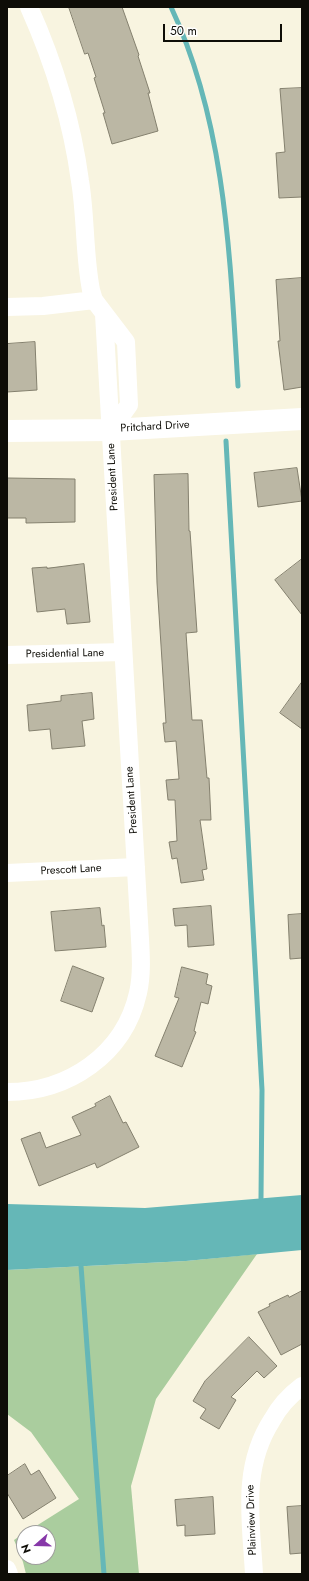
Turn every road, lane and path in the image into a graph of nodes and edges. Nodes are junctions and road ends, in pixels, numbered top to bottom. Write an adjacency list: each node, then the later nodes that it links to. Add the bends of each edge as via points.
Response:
1 (29, 7): 3 (street, President Lane, via 57,80 76,151 89,280)
2 (7, 307): 3 (street)
3 (99, 307): 5 (street, President Lane)
4 (302, 419): 5 (street, Pritchard Drive)
5 (111, 430): 6 (street, Pritchard Drive); 7 (street, President Lane)
6 (7, 431)
7 (122, 652): 8 (street, Presidential Lane); 9 (street, President Lane)
8 (7, 655)
9 (136, 867): 10 (street, Prescott Lane); 11 (street, President Lane, via 141,978 133,1010 126,1024 110,1049 71,1078 37,1089)
10 (7, 873)
11 (7, 1092)
12 (302, 1386): 15 (street, Plainview Drive, via 274,1415 262,1437 253,1463 250,1495)
13 (7, 1569): 14 (street)
14 (9, 1574)
15 (254, 1574)

